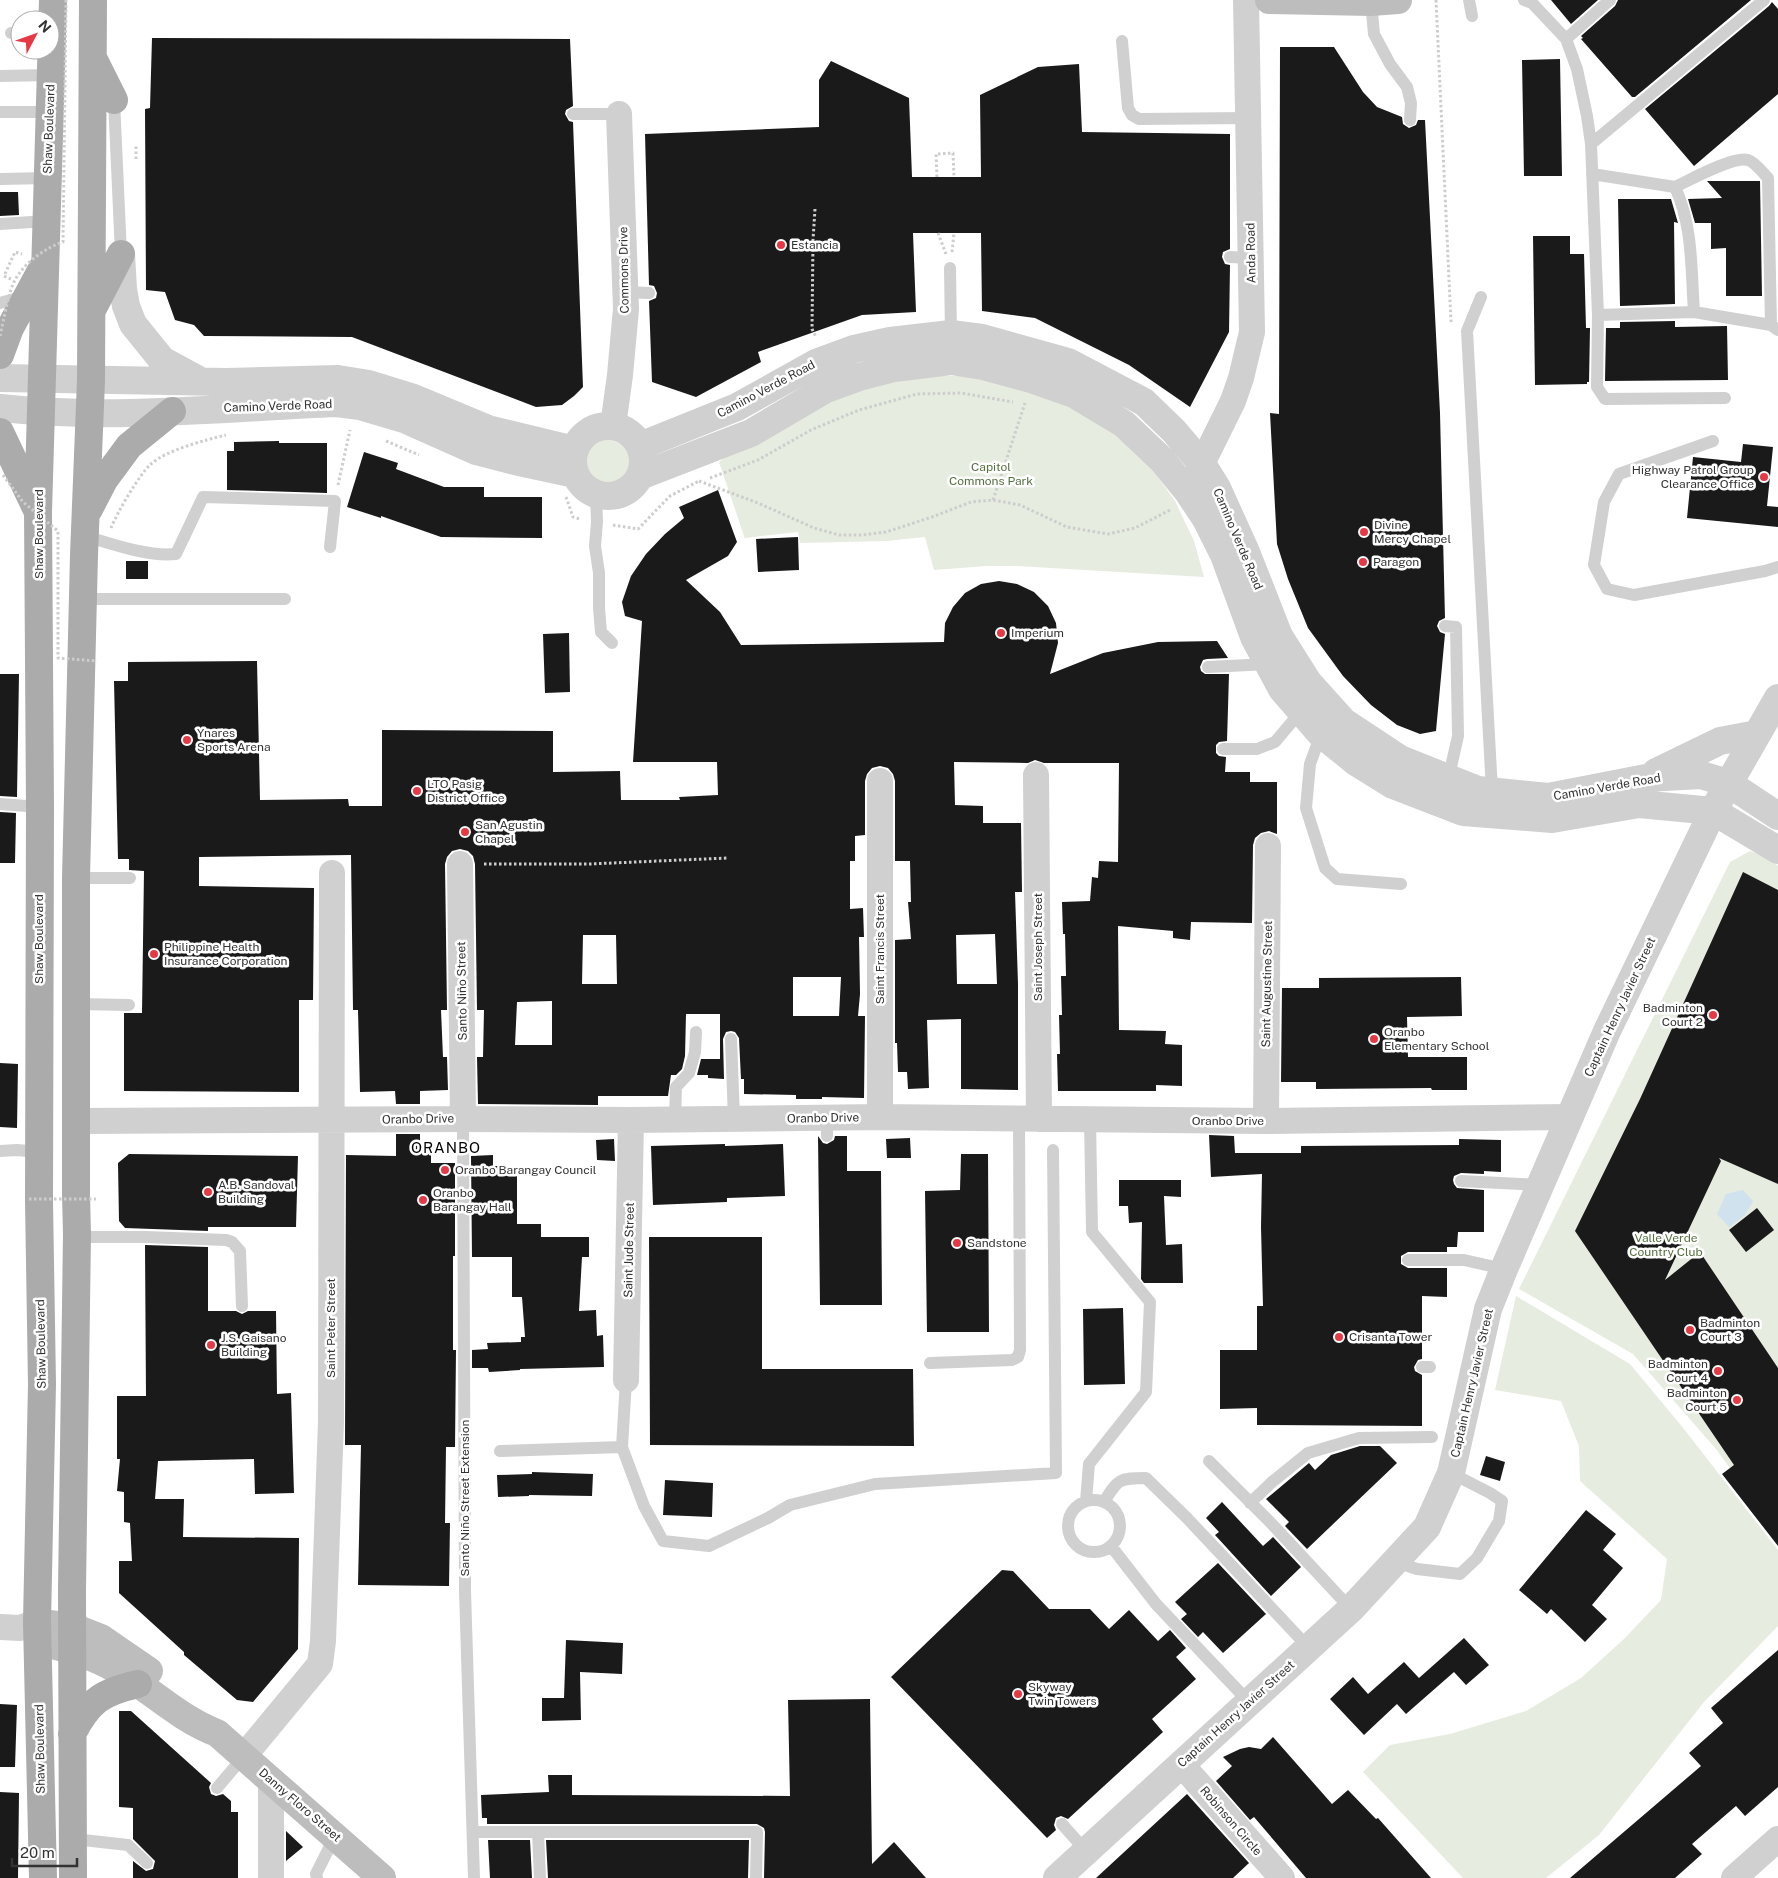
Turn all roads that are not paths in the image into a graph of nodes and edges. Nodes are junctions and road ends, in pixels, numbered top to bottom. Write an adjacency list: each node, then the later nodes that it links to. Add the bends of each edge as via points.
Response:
1 (93, 0): 13 (main road)
2 (1246, 0): 22 (street, Anda Road)
3 (1269, 0): 9 (main road)
4 (1398, 0): 9 (main road)
5 (1469, 0): 10 (lane)
6 (1524, 0): 11 (lane, via 1532,4)
7 (1610, 0): 11 (lane)
8 (1764, 0): 24 (lane)
9 (1370, 2): 23 (lane, via 1374,34 1407,87 1411,103)
10 (1472, 16)
11 (1566, 39): 24 (lane, via 1577,69)
12 (1122, 40): 22 (lane, via 1128,108 1132,115 1139,119)
13 (92, 57): 17 (main road); 37 (main road)
14 (51, 60): 15 (main road, Shaw Boulevard)
15 (51, 75): 16 (lane); 19 (main road, Shaw Boulevard)
16 (0, 76)
17 (114, 100): 31 (lane)
18 (0, 112): 19 (lane)
19 (50, 112): 26 (main road, Shaw Boulevard)
20 (573, 114): 21 (lane)
21 (620, 114): 53 (street, Commons Drive, via 638,292 626,309)
22 (1248, 118): 58 (street, Anda Road, via 1240,258 1252,332 1233,401)
23 (1410, 120)
24 (1591, 144): 25 (lane)
25 (1592, 174): 28 (lane); 39 (lane)
26 (48, 178): 27 (lane); 29 (main road, Shaw Boulevard)
27 (0, 179)
28 (1675, 187): 38 (lane, via 1689,227); 40 (lane, via 1734,160 1748,160 1768,178)
29 (47, 221): 30 (lane); 32 (main road, Shaw Boulevard)
30 (0, 224)
31 (121, 254): 37 (main road); 47 (street, via 123,289 133,324 162,360)
32 (46, 262): 34 (main road); 45 (main road, Shaw Boulevard)
33 (950, 268): 41 (lane)
34 (21, 288): 36 (lane); 42 (main road)
35 (1481, 297): 81 (lane, via 1466,331)
36 (0, 302)
37 (91, 311): 46 (main road)
38 (1694, 312): 39 (lane); 40 (lane)
39 (1598, 315): 48 (lane, via 1597,386 1605,399)
40 (1774, 327)
41 (951, 334): 43 (lane); 56 (street, Camino Verde Road, via 854,349 816,363 738,408); 58 (street, Camino Verde Road, via 982,338 1068,362 1144,402)
42 (0, 355)
43 (951, 361): 59 (street, Camino Verde Road, via 894,368 834,386 751,433); 61 (street, Camino Verde Road, via 983,366 1074,394 1124,424 1162,460)
44 (0, 378): 45 (street, Camino Verde Road)
45 (43, 379): 46 (street, Camino Verde Road); 50 (main road, Shaw Boulevard)
46 (91, 380): 47 (street, Camino Verde Road); 52 (main road)
47 (200, 381): 57 (street, Camino Verde Road, via 338,378 369,384 411,397)
48 (1725, 398)
49 (0, 408): 50 (street, Camino Verde Road)
50 (42, 411): 52 (street, Camino Verde Road); 62 (main road, Shaw Boulevard)
51 (172, 411): 52 (street, Camino Verde Road); 57 (street, Camino Verde Road, via 336,403 360,406 404,419 476,451 519,462); 63 (main road, via 130,446 104,480)
52 (90, 413): 63 (main road)
53 (613, 426): 56 (street, via 629,433); 57 (street, via 589,431 580,439)
54 (0, 432): 62 (main road)
55 (1713, 441): 65 (lane, via 1619,474 1604,502 1594,564 1607,589 1634,595)
56 (640, 446): 59 (street, via 643,466)
57 (575, 462): 60 (street, via 587,490)
58 (1202, 464): 61 (street, Anda Road); 73 (street, Camino Verde Road, via 1217,488 1246,552 1279,636 1308,682)
59 (640, 476): 60 (street, via 622,493)
60 (596, 494): 69 (lane, via 599,608 602,632)
61 (1178, 497): 70 (street, Camino Verde Road, via 1206,520 1224,555 1254,637)
62 (38, 512): 84 (main road, Shaw Boulevard)
63 (93, 531): 64 (lane, via 164,555 176,554 203,498 334,501); 66 (main road)
64 (330, 547)
65 (1778, 567)
66 (83, 598): 67 (lane); 91 (main road)
67 (285, 599)
68 (1446, 626): 77 (lane, via 1456,627 1458,736)
69 (612, 643)
70 (1269, 664): 71 (lane); 73 (street, Camino Verde Road, via 1282,689)
71 (1208, 666)
72 (1778, 698): 74 (street, Captain Henry Javier Street)
73 (1318, 713): 75 (lane, via 1275,742 1256,749); 77 (street, Camino Verde Road, via 1344,722 1400,759); 83 (street, Camino Verde Road, via 1356,762 1393,785); 93 (lane, via 1306,808 1325,868 1337,879)
74 (1757, 734): 78 (street, via 1720,741); 80 (street, Captain Henry Javier Street)
75 (1223, 749)
76 (1036, 775): 102 (street, Saint Joseph Street)
77 (1449, 777): 81 (street, Camino Verde Road, via 1478,790); 83 (lane)
78 (1646, 778): 80 (street, Camino Verde Road, via 1701,775); 81 (street, Camino Verde Road, via 1548,797)
79 (880, 781): 98 (street, Saint Francis Street)
80 (1728, 783): 85 (street, Captain Henry Javier Street); 86 (street, Camino Verde Road)
81 (1492, 791)
82 (0, 804): 84 (lane)
83 (1442, 804): 85 (street, Camino Verde Road, via 1463,812 1552,819 1639,804)
84 (40, 807): 111 (main road, Shaw Boulevard)
85 (1714, 811): 88 (street); 99 (street, Captain Henry Javier Street, via 1607,1031)
86 (1778, 816)
87 (1268, 846): 108 (street, Saint Augustine Street)
88 (1778, 850)
89 (460, 864): 100 (street, Santo Niño Street)
90 (332, 873): 103 (street, Saint Peter Street)
91 (76, 878): 92 (lane); 94 (main road)
92 (130, 878)
93 (1401, 884)
94 (76, 1004): 95 (lane); 107 (main road)
95 (129, 1005)
96 (696, 1032): 105 (lane, via 689,1072 676,1087)
97 (731, 1039): 101 (lane)
98 (880, 1117): 101 (street, Oranbo Drive, via 827,1127); 102 (street, Oranbo Drive)
99 (1570, 1117): 108 (street, Oranbo Drive); 113 (street, Captain Henry Javier Street)
100 (463, 1119): 103 (street, Oranbo Drive); 104 (street, Oranbo Drive); 143 (lane, Santo Niño Street Extension, via 465,1591)
101 (734, 1119): 105 (street, Oranbo Drive)
102 (1029, 1119): 106 (street, Oranbo Drive); 118 (lane, via 1018,1357 1012,1360)
103 (331, 1120): 107 (street, Oranbo Drive); 138 (street, Saint Peter Street, via 331,1422 320,1664)
104 (631, 1120): 105 (street, Oranbo Drive); 119 (street, Saint Jude Street)
105 (675, 1120)
106 (1090, 1120): 108 (street, Oranbo Drive); 125 (lane, via 1092,1232 1150,1302 1146,1392 1088,1464)
107 (76, 1121): 114 (main road)
108 (1266, 1121)
109 (1053, 1150): 121 (lane, via 1056,1473 875,1484 790,1505 709,1546 663,1541 644,1506)
110 (0, 1151): 111 (lane)
111 (39, 1152): 131 (main road, Shaw Boulevard, via 42,1384)
112 (1462, 1181): 113 (lane)
113 (1540, 1185): 116 (street, Captain Henry Javier Street)
114 (77, 1237): 117 (lane, via 232,1242 240,1251); 132 (main road)
115 (1408, 1260): 116 (lane, via 1464,1260)
116 (1504, 1269): 124 (street, Captain Henry Javier Street, via 1488,1308)
117 (242, 1306)
118 (930, 1363)
119 (626, 1380): 121 (lane)
120 (1432, 1438): 127 (lane, via 1359,1438 1308,1453)
121 (622, 1447): 122 (lane)
122 (500, 1451)
123 (1209, 1460): 127 (lane)
124 (1452, 1473): 129 (street, Captain Henry Javier Street, via 1427,1527); 129 (lane, via 1502,1501 1499,1521 1477,1558 1460,1574 1417,1569)
125 (1086, 1501): 126 (lane); 128 (lane, via 1072,1512 1069,1520 1071,1538 1085,1550 1094,1552)
126 (1104, 1502): 128 (lane, via 1117,1513 1120,1522 1120,1531); 133 (lane, via 1115,1484 1126,1478 1146,1478)
127 (1250, 1502): 130 (lane)
128 (1111, 1546): 135 (lane, via 1156,1604)
129 (1396, 1562): 130 (street, Captain Henry Javier Street)
130 (1351, 1609): 133 (street, Captain Henry Javier Street)
131 (24, 1629): 132 (main road, Danny Floro Street); 150 (main road, Shaw Boulevard)
132 (73, 1639): 134 (main road, Danny Floro Street); 136 (main road, Danny Floro Street, via 101,1638 208,1716); 137 (main road)
133 (1309, 1648): 135 (street, Captain Henry Javier Street)
134 (138, 1684): 136 (main road, Danny Floro Street, via 199,1727); 137 (main road, via 100,1697 82,1715)
135 (1249, 1702): 139 (street, Captain Henry Javier Street)
136 (217, 1733): 138 (main road, Danny Floro Street)
137 (72, 1734): 146 (main road)
138 (244, 1756): 140 (main road, Danny Floro Street); 141 (lane)
139 (1181, 1764): 148 (street, Captain Henry Javier Street); 159 (street, Robinson Circle)
140 (271, 1780): 145 (main road, Danny Floro Street); 152 (street)
141 (217, 1788)
142 (1062, 1824): 148 (lane)
143 (474, 1832): 144 (lane); 155 (lane, Santo Niño Street Extension)
144 (538, 1832): 156 (lane); 157 (lane, via 757,1832)
145 (335, 1836): 153 (lane); 154 (main road, Danny Floro Street)
146 (74, 1839): 149 (lane, via 128,1845); 151 (main road)
147 (1778, 1839): 160 (street)
148 (1086, 1851): 158 (street, Captain Henry Javier Street)
149 (147, 1863)
150 (43, 1878)
151 (73, 1878)
152 (271, 1878)
153 (317, 1878)
154 (381, 1878)
155 (474, 1878)
156 (540, 1878)
157 (756, 1878)
158 (1057, 1878)
159 (1282, 1878)
160 (1734, 1878)

